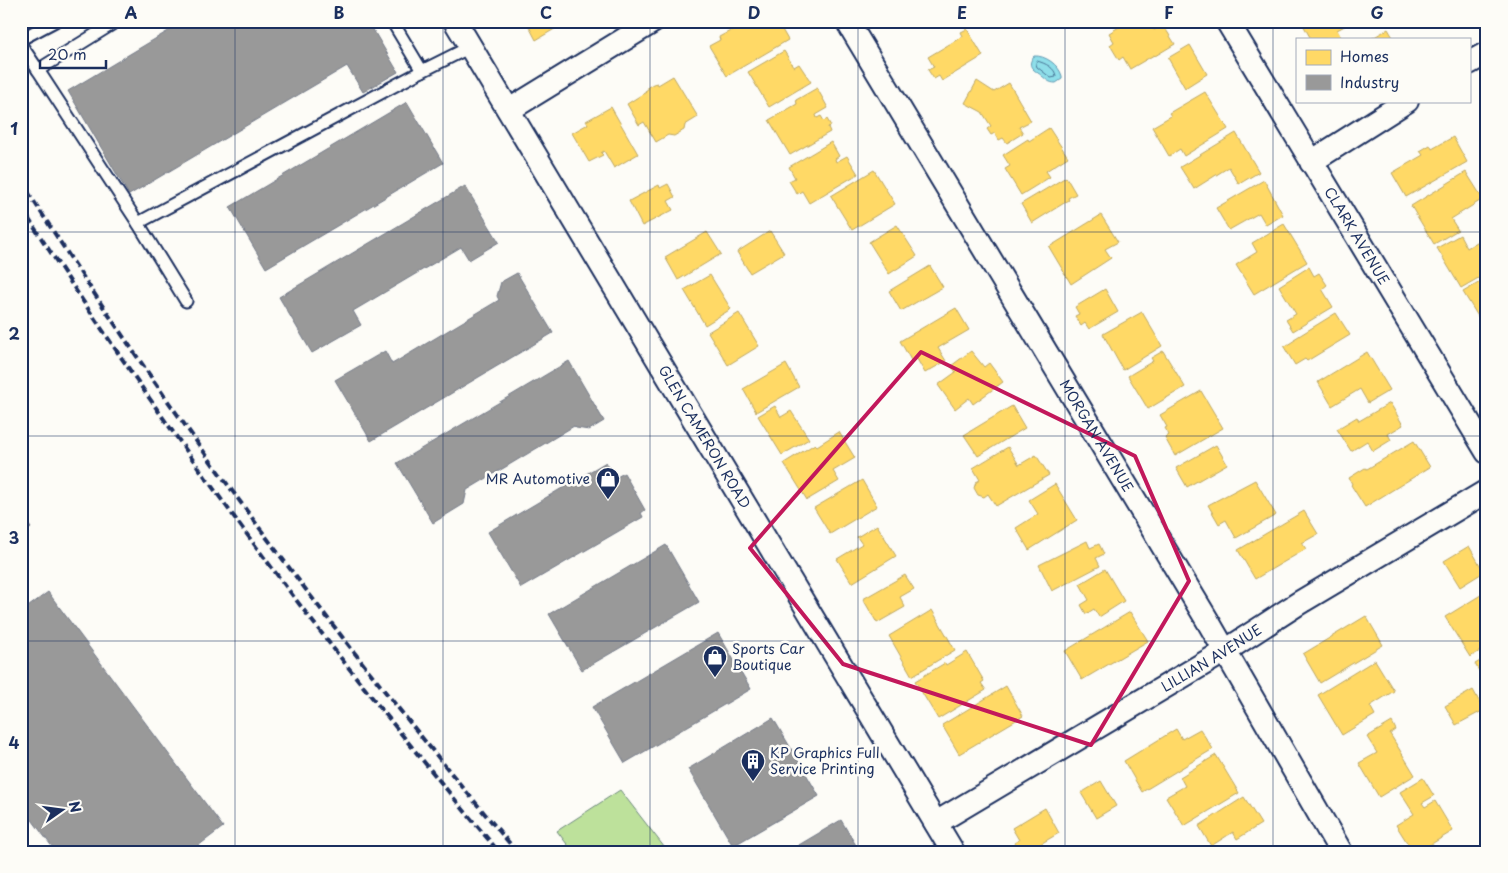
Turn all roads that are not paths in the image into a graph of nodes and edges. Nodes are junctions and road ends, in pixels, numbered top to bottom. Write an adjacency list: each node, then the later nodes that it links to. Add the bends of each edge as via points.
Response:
1 (55, 21): 8 (lane)
2 (117, 21): 13 (lane)
3 (392, 21): 14 (lane)
4 (455, 21): 10 (street, GLEN CAMERON ROAD)
5 (654, 21): 16 (street)
6 (846, 21): 22 (street, MORGAN AVENUE)
7 (1227, 21): 17 (street, CLARK AVENUE)
8 (21, 40)
9 (21, 45): 13 (lane)
10 (470, 47): 14 (lane); 16 (street, GLEN CAMERON ROAD)
11 (1487, 53): 12 (street)
12 (1470, 62)
13 (38, 70): 18 (lane)
14 (422, 71): 18 (lane)
15 (1405, 102): 17 (street)
16 (509, 110): 23 (street, GLEN CAMERON ROAD)
17 (1311, 162): 20 (street, CLARK AVENUE)
18 (138, 222): 19 (lane)
19 (186, 301)
20 (1487, 452)
21 (1487, 491): 22 (street, LILLIAN AVENUE)
22 (1225, 651): 23 (street, LILLIAN AVENUE); 25 (street, MORGAN AVENUE)
23 (936, 823): 24 (street, GLEN CAMERON ROAD)
24 (953, 852)
25 (1341, 852)

